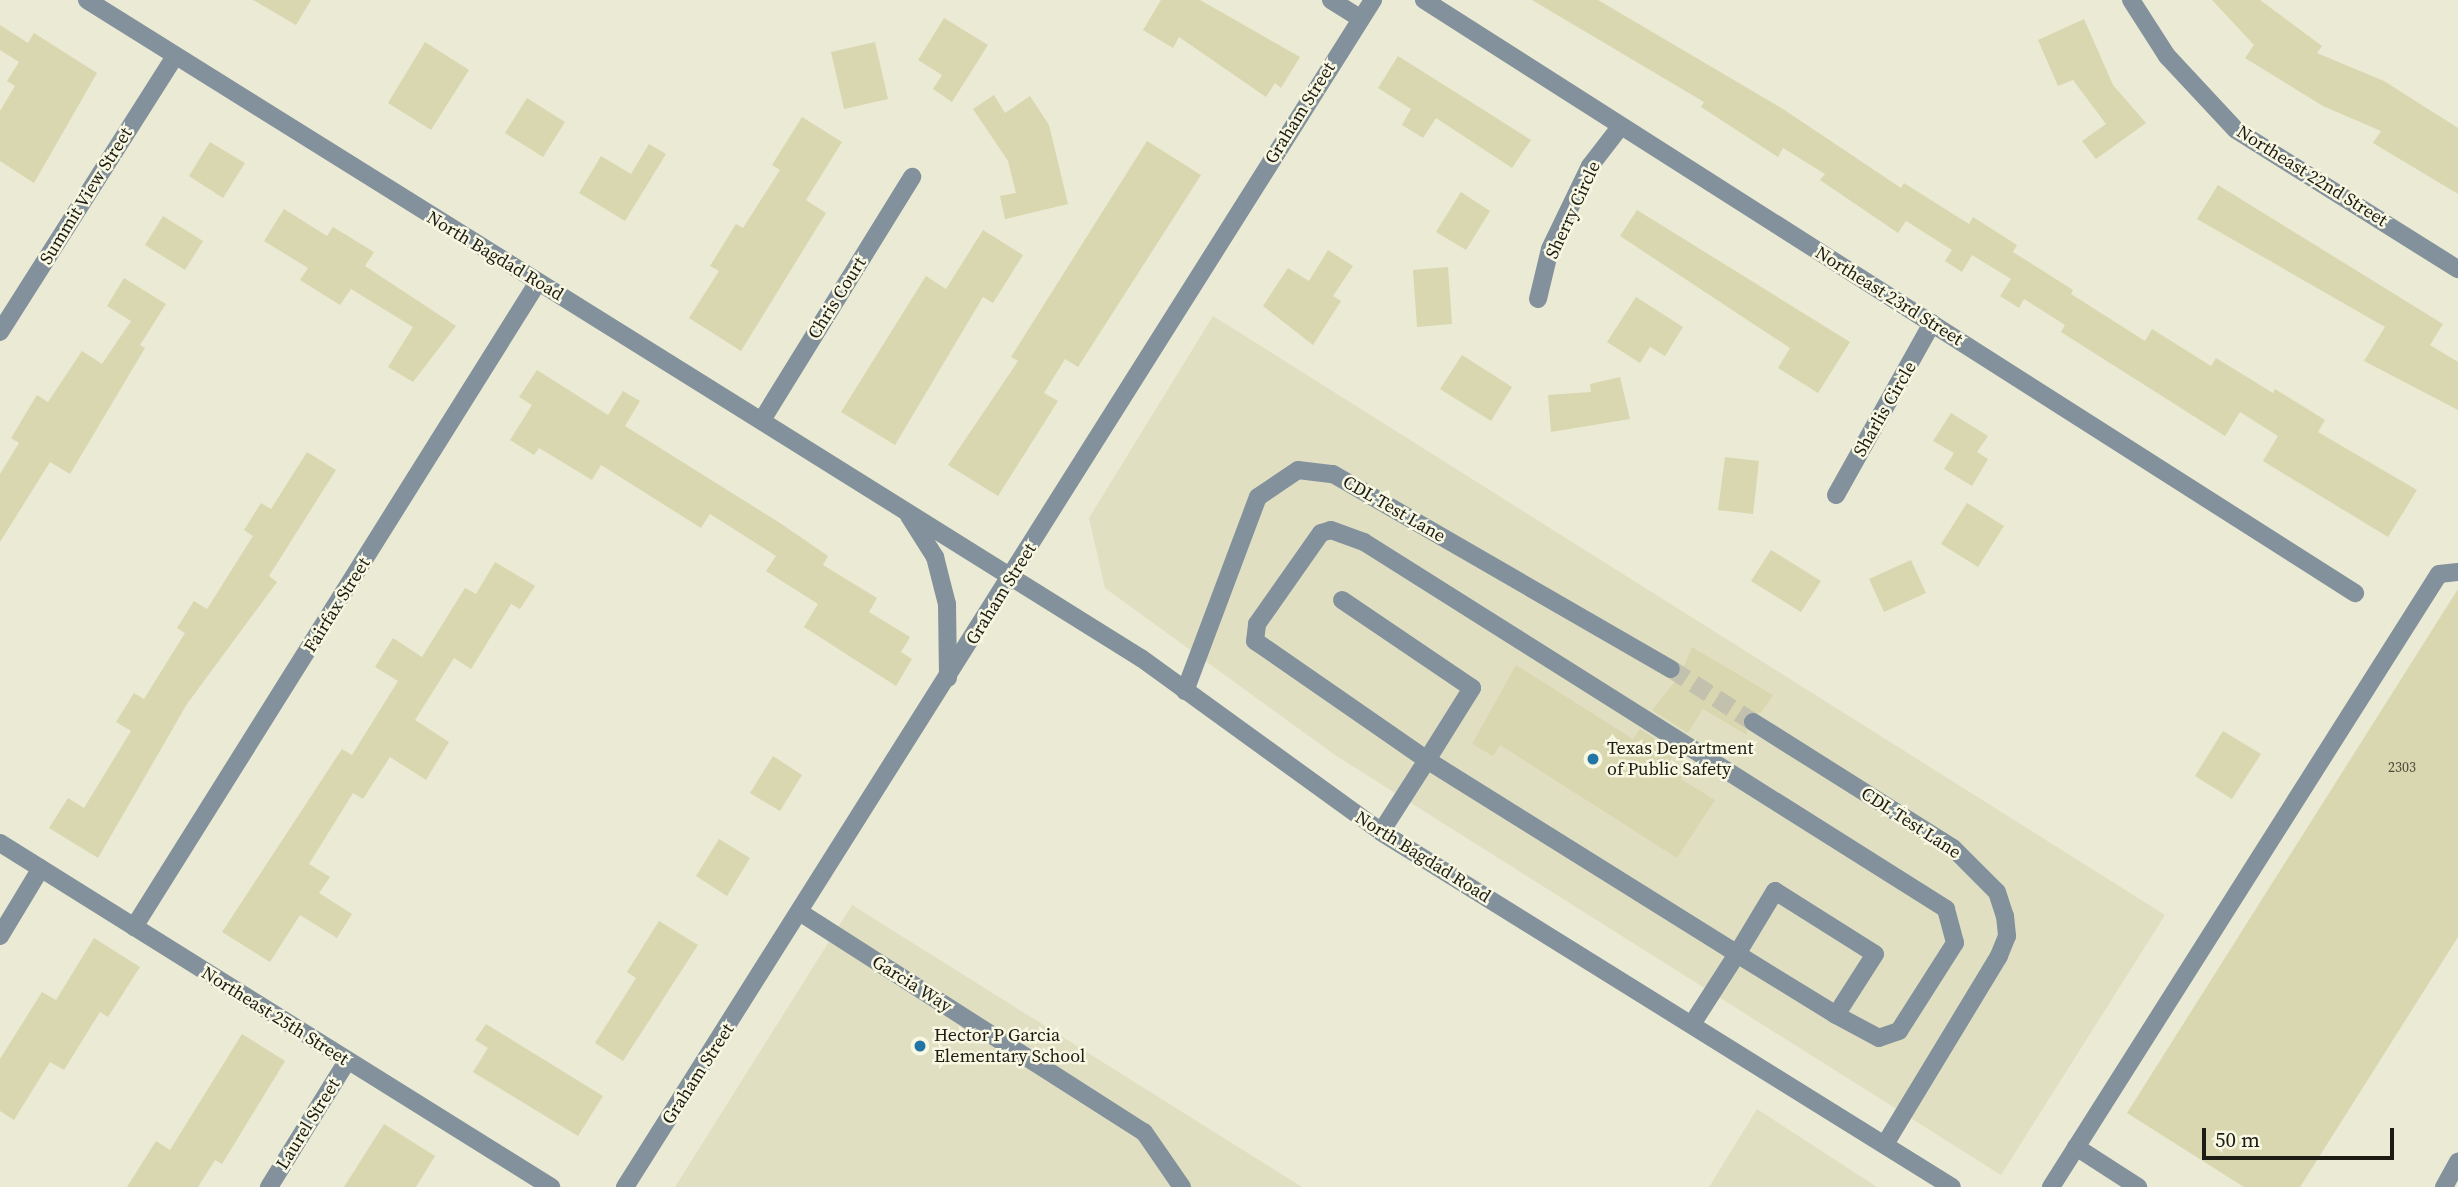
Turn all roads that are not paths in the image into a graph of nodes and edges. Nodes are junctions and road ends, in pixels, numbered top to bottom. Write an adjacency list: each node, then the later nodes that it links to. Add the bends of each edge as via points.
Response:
1 (87, 0): 7 (street, North Bagdad Road)
2 (1331, 0): 6 (street)
3 (1374, 0): 6 (street, Graham Street)
4 (1424, 0): 8 (street, Northeast 23rd Street)
5 (2131, 0): 10 (street, Northeast 22nd Street, via 2167,55 2236,130)
6 (1360, 18): 19 (street, Graham Street)
7 (173, 59): 11 (street, North Bagdad Road); 14 (street, Summit View Street)
8 (1620, 127): 12 (street, Sherry Circle, via 1590,166 1550,249); 13 (street, Northeast 23rd Street)
9 (912, 177): 15 (street, Chris Court)
10 (2458, 269)
11 (538, 282): 15 (street, North Bagdad Road); 31 (street, Fairfax Street)
12 (1538, 299)
13 (1932, 323): 16 (street, Sharlis Circle); 20 (street, Northeast 23rd Street)
14 (0, 332)
15 (762, 420): 17 (street, North Bagdad Road)
16 (1836, 495)
17 (905, 510): 19 (street, North Bagdad Road); 23 (street, North Bagdad Road, via 935,558 947,604)
18 (2458, 572): 38 (street, via 2439,574)
19 (1012, 577): 23 (street, Graham Street); 24 (street, North Bagdad Road)
20 (2355, 593)
21 (1342, 600): 26 (street, via 1472,688)
22 (1671, 669): 24 (street, CDL Test Lane, via 1333,474 1298,470 1258,497)
23 (948, 681): 30 (street, Graham Street)
24 (1185, 691): 27 (street, North Bagdad Road)
25 (1753, 722): 37 (street, CDL Test Lane, via 1953,848 1997,892 2005,916 2007,936 1999,956)
26 (1427, 760): 27 (street); 33 (street); 34 (street, via 1255,641 1257,624 1321,533 1331,530 1364,542 1946,909 1955,943 1899,1031 1879,1038)
27 (1381, 832): 35 (street, North Bagdad Road)
28 (0, 843): 29 (street, Northeast 25th Street)
29 (41, 868): 31 (street, Northeast 25th Street); 32 (street)
30 (801, 914): 42 (street, Graham Street); 43 (street, Garcia Way, via 1144,1132)
31 (134, 927): 36 (street, Northeast 25th Street)
32 (0, 936)
33 (1737, 954): 34 (street); 34 (street, via 1775,891 1875,954); 35 (street)
34 (1836, 1015)
35 (1692, 1024): 37 (street, North Bagdad Road)
36 (347, 1061): 40 (street, Laurel Street); 41 (street, Northeast 25th Street)
37 (1885, 1144): 44 (street, North Bagdad Road)
38 (2076, 1147): 45 (street); 46 (street)
39 (2458, 1162): 47 (street)
40 (269, 1187)
41 (551, 1187)
42 (625, 1187)
43 (1182, 1187)
44 (1952, 1187)
45 (2051, 1187)
46 (2138, 1187)
47 (2444, 1187)

